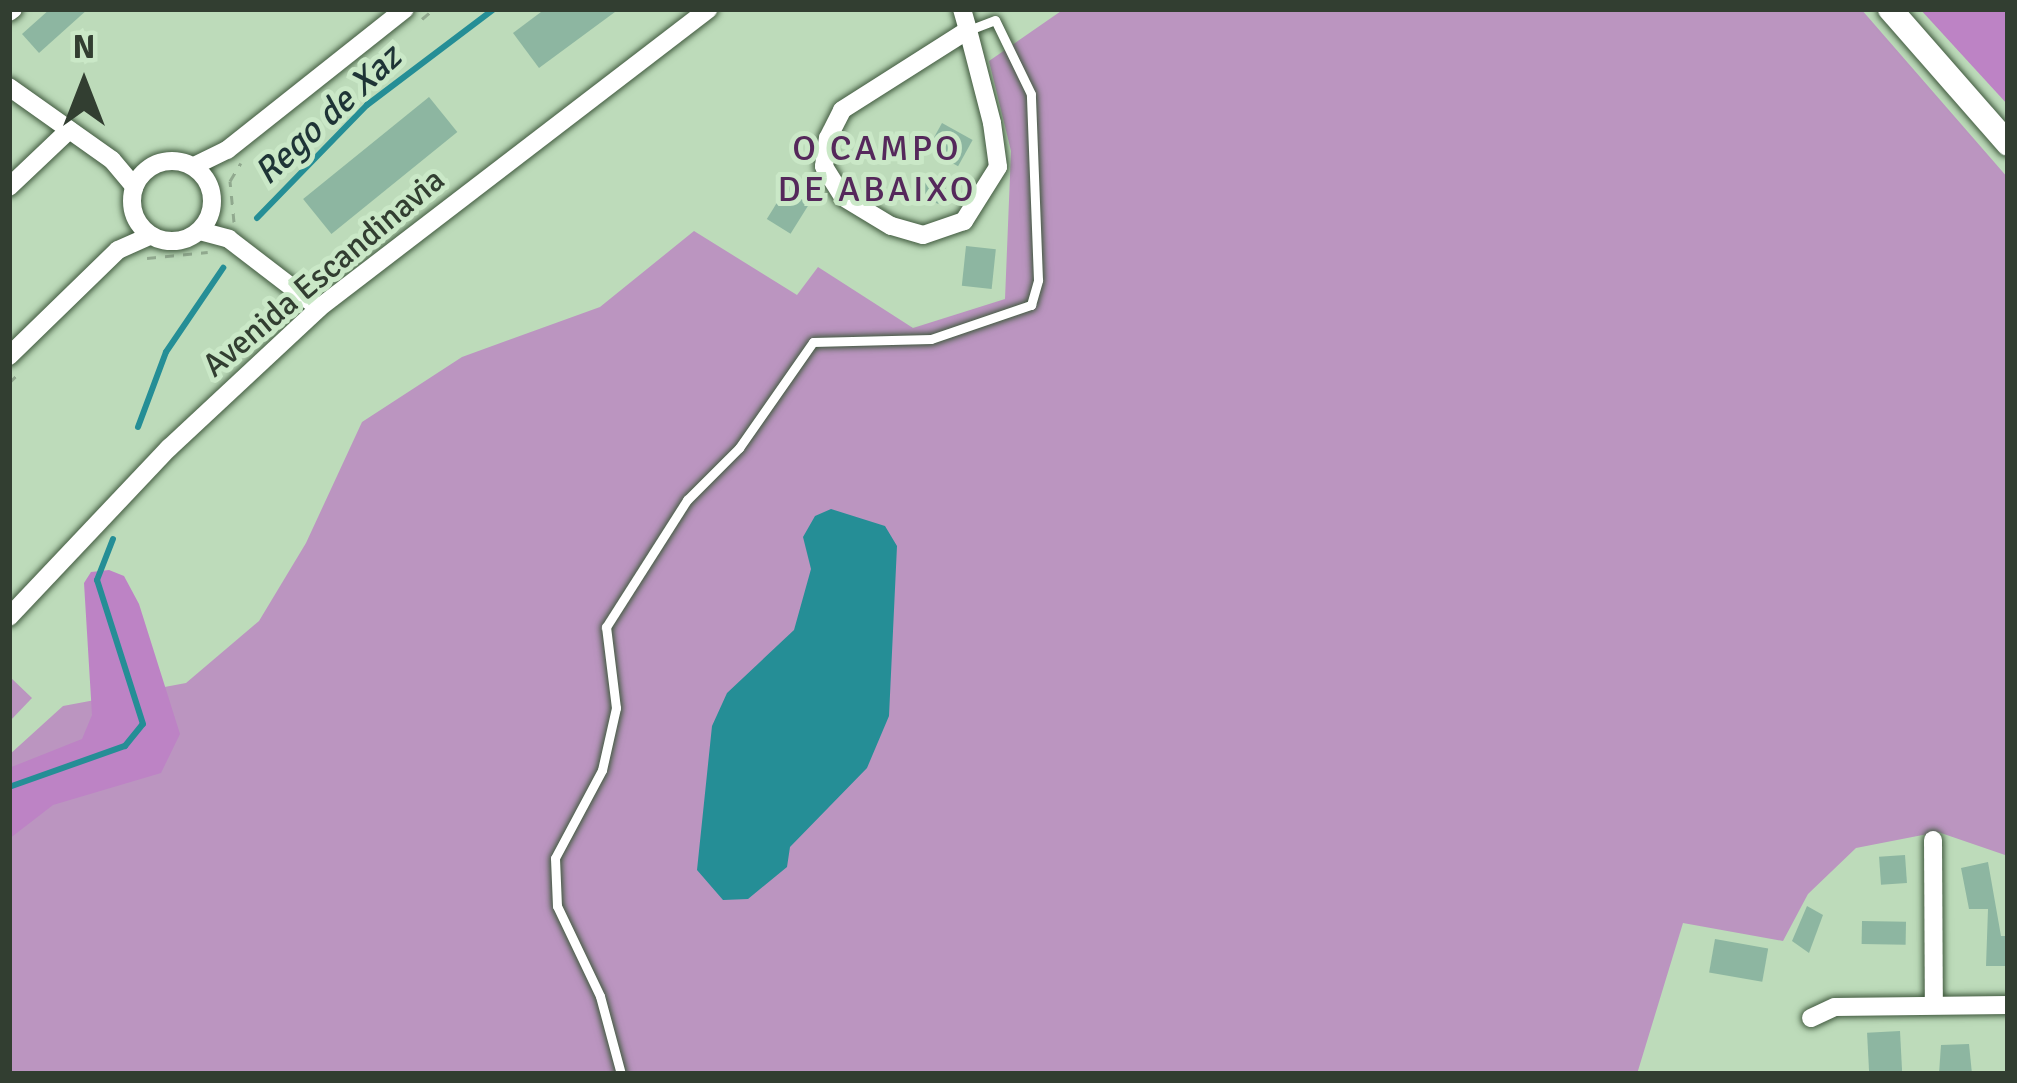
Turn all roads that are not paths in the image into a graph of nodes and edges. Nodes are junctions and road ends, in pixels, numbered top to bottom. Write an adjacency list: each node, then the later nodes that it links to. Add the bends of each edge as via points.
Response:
1 (405, 9): 9 (street)
2 (709, 9): 16 (street, Avenida Escandinavia)
3 (962, 9): 5 (street)
4 (1890, 9): 8 (street)
5 (968, 30): 5 (street, via 998,167 964,221 923,235 891,226 842,197 824,166 827,138 842,110); 23 (lane, via 994,20 1031,94 1038,280 1031,305 931,339 813,342 739,448 687,500 606,627 616,709 602,770 555,858 557,906 600,996)
6 (9, 87): 7 (street)
7 (69, 130): 10 (street); 11 (street)
8 (2008, 144)
9 (200, 173): 10 (street, via 174,160); 13 (street)
10 (140, 179): 12 (street)
11 (9, 187)
12 (136, 218): 14 (street); 15 (street)
13 (205, 222): 14 (street, via 176,242); 16 (street)
14 (152, 235): 15 (street)
15 (126, 256): 17 (street)
16 (319, 308): 18 (street, Avenida Escandinavia, via 169,448)
17 (9, 356)
18 (9, 616)
19 (1933, 840): 20 (street)
20 (1934, 1004): 21 (street); 22 (street, via 1834,1007)
21 (2008, 1006)
22 (1811, 1018)
23 (621, 1074)

